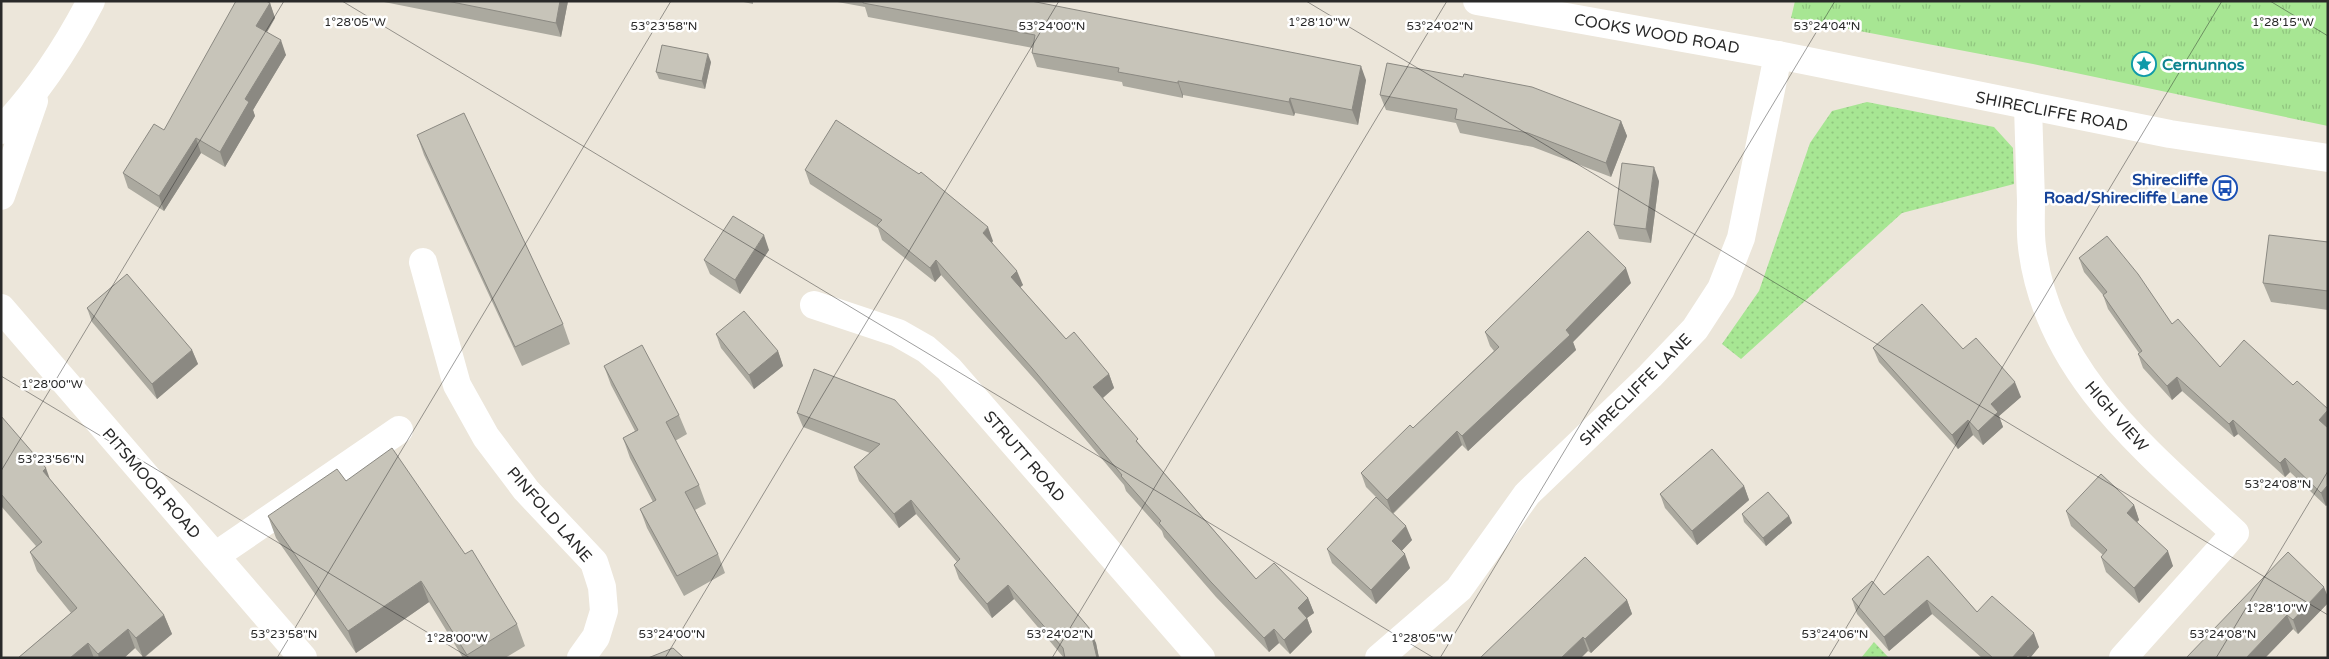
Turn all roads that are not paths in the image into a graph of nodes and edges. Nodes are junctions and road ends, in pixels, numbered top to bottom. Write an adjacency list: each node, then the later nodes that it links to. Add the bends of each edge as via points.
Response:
1 (91, 1): 4 (street, via 72,38)
2 (1477, 1): 3 (street, COOKS WOOD ROAD)
3 (1778, 55): 5 (street, SHIRECLIFFE ROAD); 17 (street, SHIRECLIFFE LANE, via 1741,238 1720,288 1695,329 1528,494 1458,589)
4 (41, 83): 6 (street); 8 (street)
5 (2028, 107): 7 (street, SHIRECLIFFE ROAD, via 2229,145); 18 (street, HIGH VIEW, via 2032,247 2043,300 2055,331 2089,387 2129,434 2235,532)
6 (1, 130)
7 (2328, 158)
8 (1, 196)
9 (423, 262): 15 (street, PINFOLD LANE, via 457,385 486,437 526,490 594,562 602,587 604,611 596,637)
10 (814, 305): 16 (street, STRUTT ROAD, via 898,333 926,349 949,369)
11 (1, 308): 13 (street, PITSMOOR ROAD)
12 (399, 430): 13 (street)
13 (215, 556): 14 (street, PITSMOOR ROAD)
14 (304, 658)
15 (581, 658)
16 (1200, 658)
17 (1379, 658)
18 (2123, 658)

